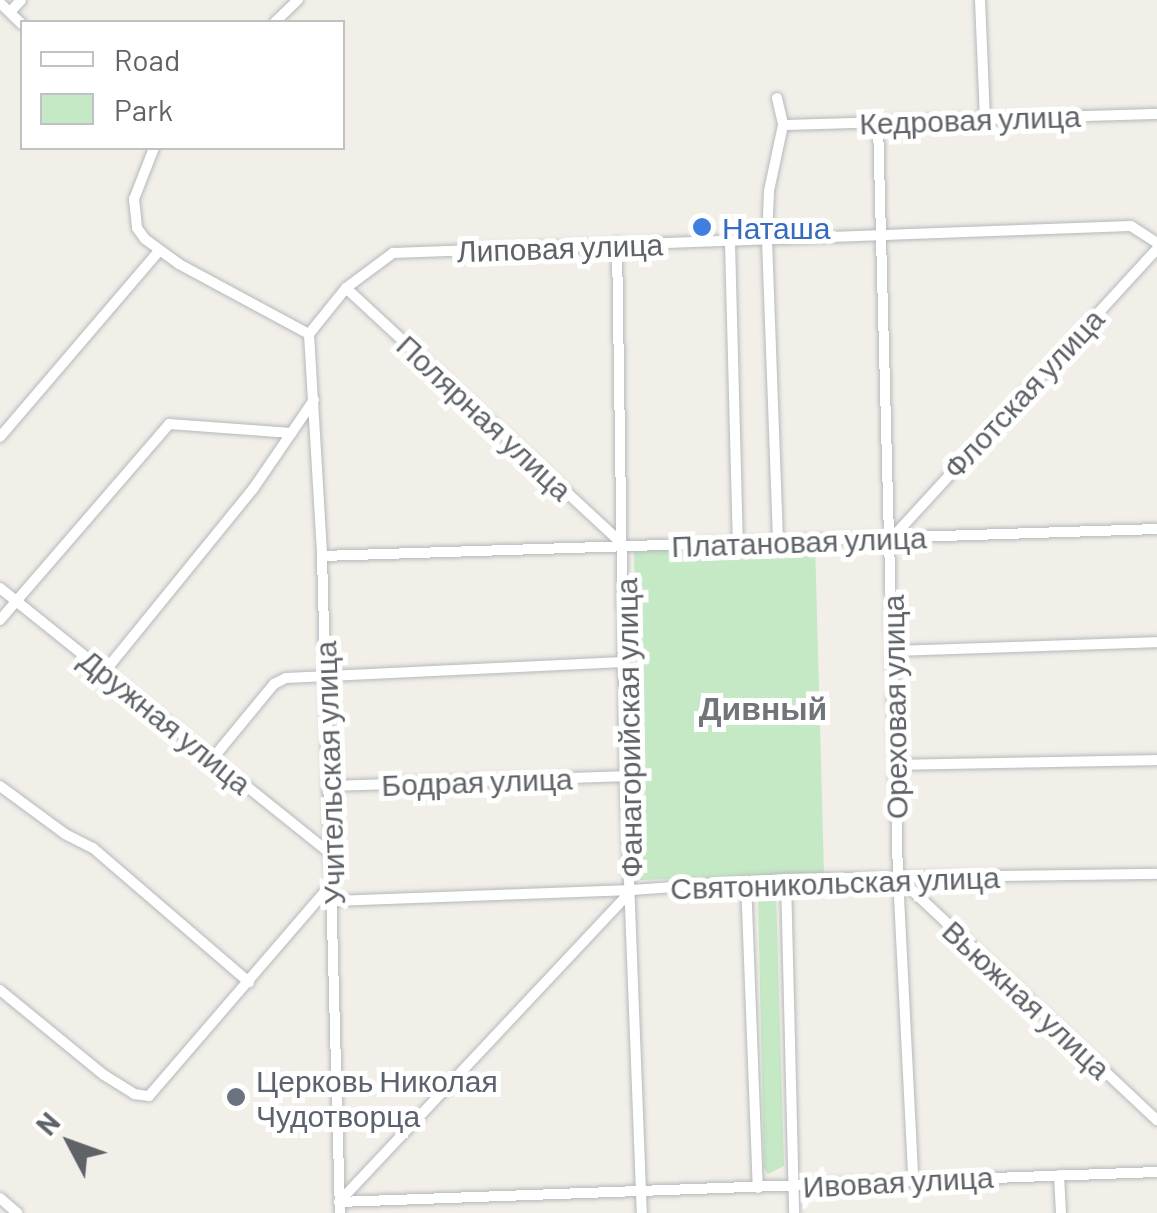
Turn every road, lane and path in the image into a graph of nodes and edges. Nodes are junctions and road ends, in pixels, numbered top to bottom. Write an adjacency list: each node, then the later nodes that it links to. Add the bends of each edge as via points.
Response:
1 (21, 0): 5 (street)
2 (298, 0): 6 (street)
3 (980, 0): 10 (street)
4 (0, 3): 5 (street)
5 (10, 12): 7 (street)
6 (278, 20)
7 (20, 22)
8 (777, 98): 12 (street)
9 (1157, 114): 10 (street, Кедровая улица)
10 (984, 118): 11 (street, Кедровая улица)
11 (878, 122): 12 (street, Кедровая улица); 14 (street, Ореховая улица)
12 (783, 124): 15 (street)
13 (153, 150): 19 (street, via 134,199 137,228)
14 (880, 236): 15 (street, Липовая улица); 18 (street, Липовая улица, via 1132,226); 26 (street, Ореховая улица)
15 (767, 240): 16 (street, Липовая улица); 27 (street)
16 (730, 242): 17 (street, Липовая улица); 28 (street)
17 (617, 243): 20 (street, Липовая улица, via 394,253); 29 (street, Фанагорийская улица)
18 (1157, 246): 26 (street, Флотская улица)
19 (159, 251): 21 (street); 24 (street)
20 (346, 288): 21 (street, Липовая улица); 29 (street, Полярная улица)
21 (309, 334): 22 (street, Учительская улица)
22 (314, 400): 23 (street); 30 (street, Учительская улица)
23 (292, 433): 32 (street, via 169,424); 37 (street)
24 (0, 438)
25 (1157, 529): 26 (street, Платановая улица)
26 (891, 538): 27 (street, Платановая улица); 35 (street, Ореховая улица)
27 (778, 542): 28 (street, Платановая улица)
28 (738, 544): 29 (street, Платановая улица)
29 (624, 546): 30 (street, Платановая улица); 36 (street, Фанагорийская улица)
30 (322, 556): 38 (street, Учительская улица)
31 (0, 588): 32 (street, Дружная улица)
32 (16, 602): 33 (street); 37 (street, Дружная улица)
33 (0, 620)
34 (1157, 642): 35 (street)
35 (892, 651): 41 (street, Ореховая улица)
36 (624, 662): 38 (street); 42 (street, Фанагорийская улица)
37 (105, 672): 39 (street, Дружная улица)
38 (326, 673): 39 (street, via 274,684); 44 (street, Учительская улица)
39 (213, 758): 45 (street, Дружная улица)
40 (1157, 760): 41 (street)
41 (896, 765): 47 (street, Ореховая улица)
42 (625, 776): 44 (street, Бодрая улица); 51 (street, Фанагорийская улица)
43 (0, 786): 53 (street, via 93,848)
44 (329, 786): 45 (street, Учительская улица)
45 (332, 855): 50 (street, Учительская улица)
46 (1157, 874): 47 (street, Святоникольская улица)
47 (898, 878): 48 (street, Святоникольская улица); 55 (street, Вьюжная улица); 58 (street, Ореховая улица)
48 (786, 879): 49 (street, Святоникольская улица); 59 (street)
49 (746, 881): 51 (street, Святоникольская улица); 60 (street)
50 (332, 882): 52 (street, Учительская улица); 53 (street)
51 (632, 890): 52 (street, Святоникольская улица); 61 (street, Фанагорийская улица); 63 (street)
52 (333, 901): 63 (street, Учительская улица)
53 (249, 982): 54 (street, via 149,1096 104,1075)
54 (0, 990)
55 (1157, 1120)
56 (1157, 1172): 57 (street, Ивовая улица)
57 (1059, 1175): 58 (street, Ивовая улица); 67 (street)
58 (913, 1178): 59 (street, Ивовая улица)
59 (793, 1186): 60 (street, Ивовая улица); 66 (street)
60 (758, 1188): 61 (street, Ивовая улица)
61 (642, 1192): 63 (street, Ивовая улица); 65 (street, Фанагорийская улица)
62 (0, 1198): 64 (street)
63 (340, 1207)
64 (17, 1213)
65 (642, 1213)
66 (794, 1213)
67 (1060, 1213)

